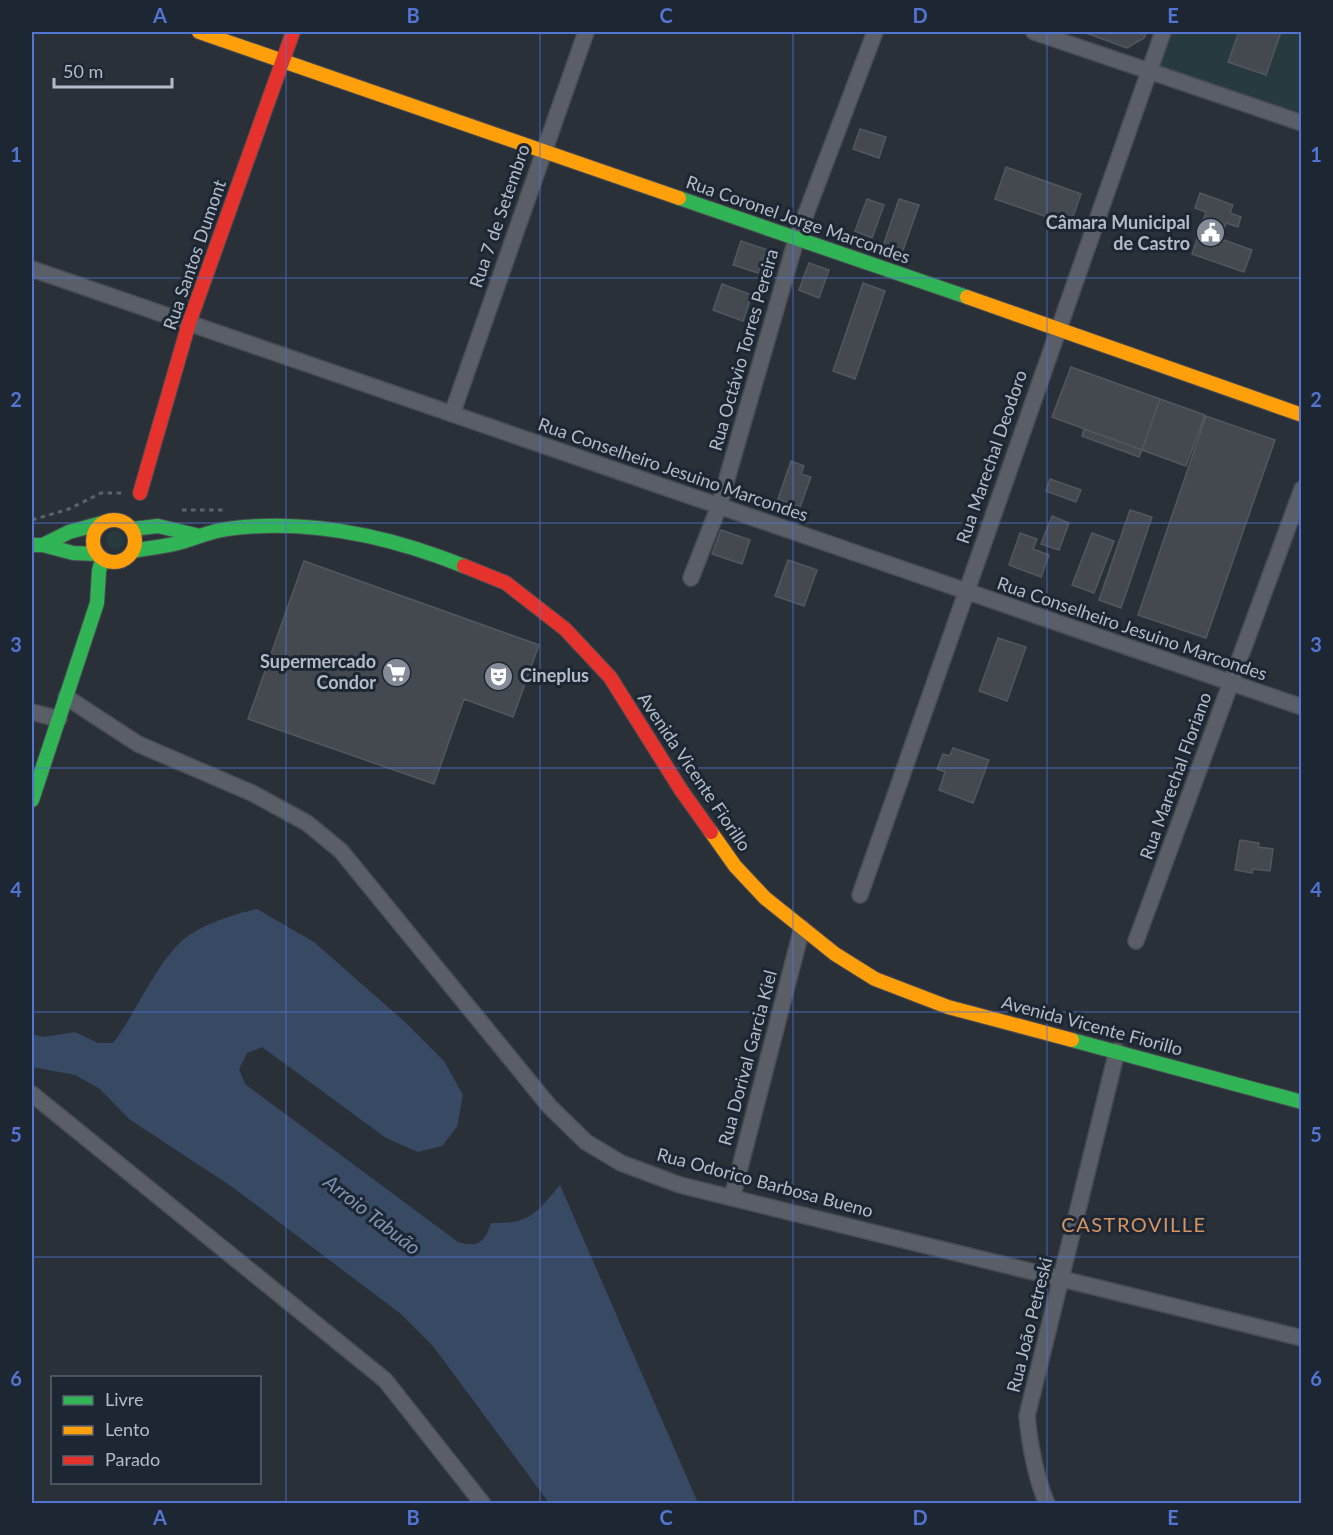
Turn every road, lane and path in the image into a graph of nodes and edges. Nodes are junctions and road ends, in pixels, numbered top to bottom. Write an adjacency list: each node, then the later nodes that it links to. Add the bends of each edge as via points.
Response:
1 (199, 32): 7 (street, Rua Coronel Jorge Marcondes)
2 (293, 32): 7 (street, Rua Santos Dumont)
3 (586, 32): 10 (street, Rua 7 de Setembro)
4 (875, 32): 11 (street, Rua Octávio Torres Pereira)
5 (1034, 32): 8 (street)
6 (1163, 32): 8 (street, Rua Marechal Deodoro)
7 (283, 61): 10 (street, Rua Coronel Jorge Marcondes); 13 (street, Rua Santos Dumont)
8 (1149, 72): 9 (street); 14 (street, Rua Marechal Deodoro)
9 (1302, 123)
10 (544, 151): 11 (street, Rua Coronel Jorge Marcondes); 15 (street, Rua 7 de Setembro)
11 (796, 240): 14 (street, Rua Coronel Jorge Marcondes); 19 (street, Rua Octávio Torres Pereira)
12 (32, 269): 13 (street, Rua Conselheiro Jesuino Marcondes)
13 (189, 323): 15 (street, Rua Conselheiro Jesuino Marcondes); 18 (street, Rua Santos Dumont)
14 (1057, 328): 16 (street, Rua Coronel Jorge Marcondes); 27 (street, Rua Marechal Deodoro)
15 (452, 414): 19 (street, Rua Conselheiro Jesuino Marcondes)
16 (1302, 414)
17 (1302, 489): 29 (street, Rua Marechal Floriano)
18 (136, 503): 20 (street); 21 (street)
19 (719, 506): 26 (street, Rua Octávio Torres Pereira); 27 (street, Rua Conselheiro Jesuino Marcondes)
20 (107, 521): 21 (street, via 119,520); 23 (street); 25 (street, via 94,534)
21 (131, 528): 22 (street, via 148,524 167,526); 24 (street, via 135,538)
22 (200, 536): 24 (street, Avenida Vicente Fiorillo); 36 (street, Avenida Vicente Fiorillo, via 225,529 276,526 350,532 431,553 506,583 565,629 610,677 681,790 735,866 765,898)
23 (37, 545): 25 (street)
24 (130, 554): 25 (street, via 115,562); 28 (street)
25 (100, 557): 28 (street)
26 (691, 578)
27 (966, 592): 29 (street, Rua Conselheiro Jesuino Marcondes); 35 (street, Rua Marechal Deodoro)
28 (97, 603): 30 (street)
29 (1231, 683): 31 (street, Rua Conselheiro Jesuino Marcondes); 37 (street, Rua Marechal Floriano)
30 (66, 697): 33 (street); 41 (street, Rua Odorico Barbosa Bueno, via 138,744 252,793 307,824 341,851 550,1107 586,1142 621,1163 680,1185)
31 (1302, 707)
32 (32, 712): 33 (street)
33 (58, 719): 34 (street)
34 (32, 800)
35 (860, 895)
36 (802, 928): 38 (street, Avenida Vicente Fiorillo, via 875,979 948,1007); 41 (street, Rua Dorival Garcia Kiel)
37 (1136, 941)
38 (1117, 1051): 40 (street, Avenida Vicente Fiorillo); 42 (street, Rua João Petreski)
39 (32, 1094): 44 (street, via 385,1380)
40 (1302, 1102)
41 (732, 1198): 42 (street, Rua Odorico Barbosa Bueno)
42 (1062, 1279): 43 (street, Rua Odorico Barbosa Bueno); 45 (street, Rua João Petreski, via 1027,1416 1037,1480)
43 (1302, 1338)
44 (483, 1503)
45 (1047, 1503)

